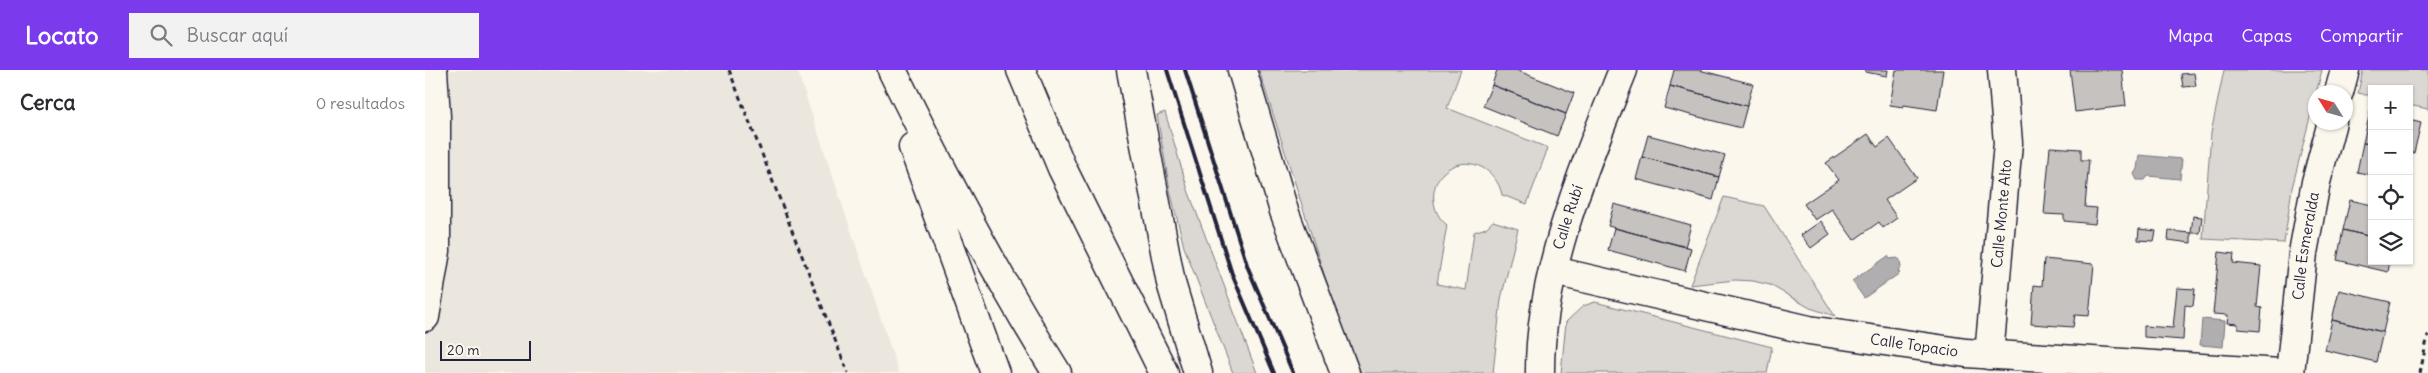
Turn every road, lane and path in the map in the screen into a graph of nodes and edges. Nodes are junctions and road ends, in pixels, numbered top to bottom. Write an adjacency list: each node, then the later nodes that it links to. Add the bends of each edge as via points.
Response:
1 (433, 70): 12 (street)
2 (729, 70): 18 (path)
3 (886, 70): 19 (street)
4 (892, 70): 20 (street, via 957,201 1011,300)
5 (1021, 70): 21 (street, via 1062,168)
6 (1131, 70): 22 (street, via 1171,283)
7 (1242, 70): 23 (street, via 1284,211)
8 (1623, 70): 14 (street, Calle Rubí, via 1575,198)
9 (2003, 70): 17 (street, Calle Monte Alto, via 2007,143)
10 (2345, 70): 11 (street)
11 (2341, 85)
12 (431, 118): 15 (street, via 436,251)
13 (2330, 130): 26 (street, Calle Esmeralda, via 2303,253)
14 (1554, 271): 17 (street, Calle Topacio, via 1809,330); 24 (street, Calle Rubí)
15 (425, 317)
16 (2428, 336): 27 (path)
17 (1989, 355): 25 (street, Calle Topacio)
18 (848, 373)
19 (995, 373)
20 (1057, 373)
21 (1164, 373)
22 (1198, 373)
23 (1345, 373)
24 (1540, 373)
25 (2281, 373)
26 (2290, 373)
27 (2420, 373)

